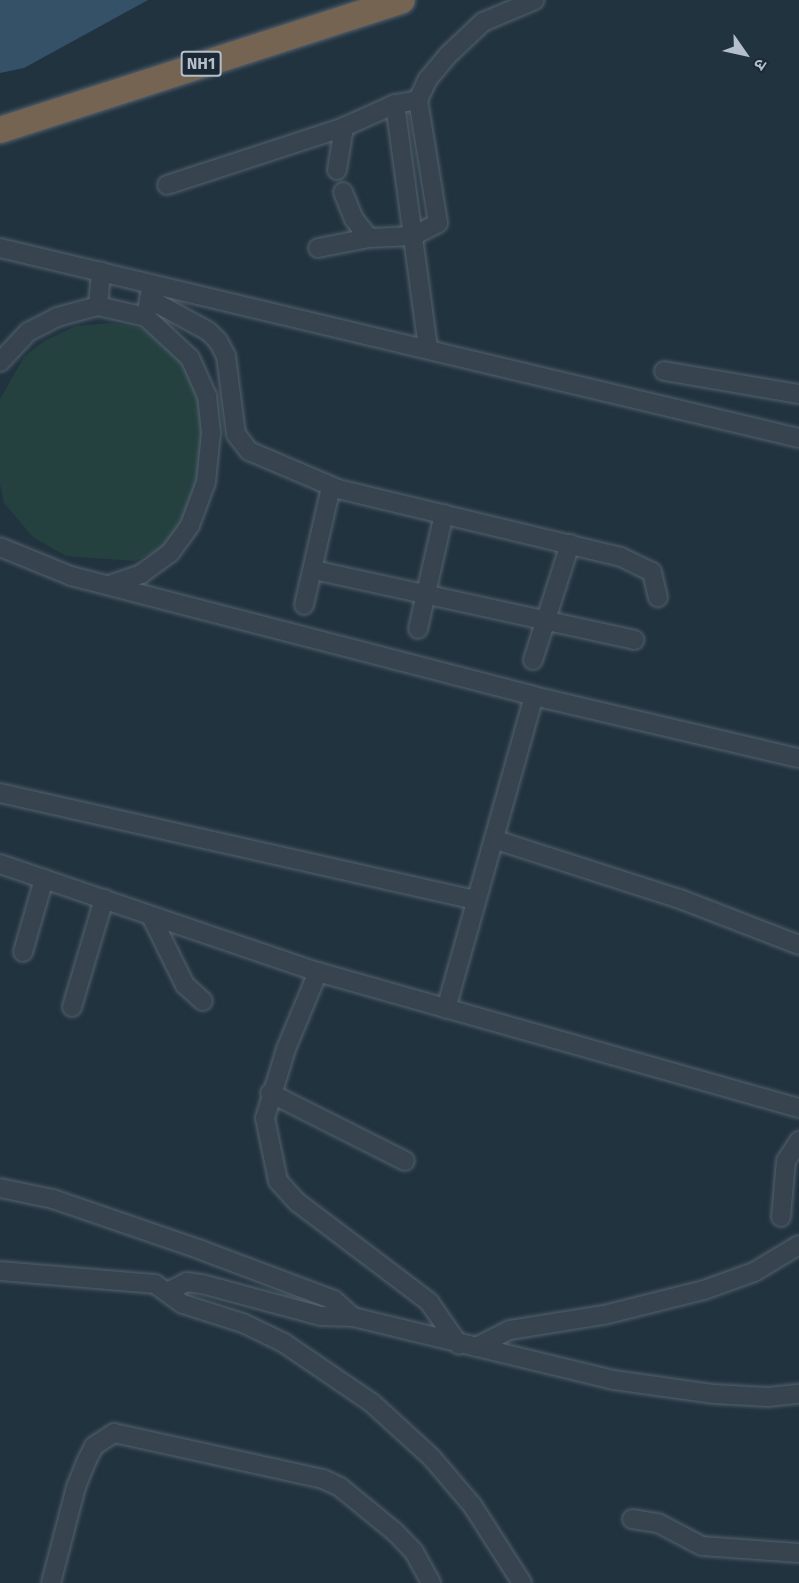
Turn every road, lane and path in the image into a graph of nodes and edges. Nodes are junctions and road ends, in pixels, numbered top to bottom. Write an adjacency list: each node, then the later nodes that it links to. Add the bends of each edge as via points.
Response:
1 (354, 0): 6 (highway, NH1)
2 (402, 0): 8 (highway, NH1)
3 (536, 0): 4 (street, via 483,22 447,56 428,79)
4 (418, 100): 5 (street); 12 (street, via 438,219 435,228)
5 (394, 104): 7 (street); 12 (street)
6 (0, 116)
7 (344, 127): 9 (street); 10 (street)
8 (0, 130)
9 (337, 170)
10 (167, 185)
11 (343, 192): 13 (street, via 354,219)
12 (412, 236): 13 (street); 19 (street)
13 (369, 238): 15 (street)
14 (0, 248): 16 (street)
15 (318, 248)
16 (101, 271): 17 (street); 18 (street)
17 (149, 299): 18 (street); 19 (street); 24 (street, via 208,331 218,341 226,356 236,434 241,444); 29 (street, via 190,358 207,396 211,433 206,482 190,525 170,553 141,574)
18 (98, 306): 20 (street, via 57,317 28,332)
19 (428, 347): 23 (street)
20 (0, 362)
21 (664, 371): 22 (street)
22 (799, 394)
23 (799, 438)
24 (331, 487): 25 (street); 28 (street)
25 (444, 514): 26 (street); 30 (street)
26 (570, 544): 31 (street, via 645,567 656,579); 33 (street)
27 (0, 547): 29 (street, via 71,576)
28 (314, 570): 30 (street); 32 (street)
29 (112, 584): 37 (street)
30 (425, 596): 33 (street); 34 (street)
31 (657, 597)
32 (304, 604)
33 (546, 621): 35 (street); 36 (street)
34 (417, 629)
35 (634, 640)
36 (533, 660)
37 (534, 696): 38 (street); 40 (street)
38 (799, 758)
39 (0, 793): 44 (street)
40 (496, 840): 44 (street); 46 (street, via 680,899)
41 (0, 864): 42 (street)
42 (44, 879): 43 (street); 47 (street)
43 (104, 899): 45 (street); 50 (street)
44 (476, 900): 51 (street)
45 (151, 915): 48 (street); 49 (street, via 185,985)
46 (799, 945)
47 (23, 952)
48 (318, 972): 51 (street); 52 (street)
49 (203, 1001)
50 (72, 1007)
51 (446, 1009): 53 (street)
52 (270, 1093): 55 (street); 62 (street, via 266,1138 278,1181 286,1192 429,1302)
53 (799, 1108)
54 (799, 1141): 57 (street, via 786,1161)
55 (405, 1161)
56 (0, 1188): 61 (street, via 52,1199 201,1250 334,1300)
57 (782, 1217)
58 (799, 1245): 62 (street, via 754,1272 704,1290 604,1315 510,1330)
59 (0, 1271): 60 (street, via 118,1279 155,1284)
60 (169, 1291): 61 (street, via 194,1283 321,1316); 69 (street, via 183,1304 243,1323 284,1343 372,1403 432,1458 472,1505)
61 (353, 1317): 62 (street)
62 (467, 1346): 63 (street, via 662,1387 768,1397)
63 (799, 1394)
64 (632, 1519): 65 (street, via 658,1524 702,1546)
65 (799, 1553)
66 (52, 1578): 67 (street); 68 (street, via 76,1487 94,1446 114,1433 323,1479 340,1487 402,1539)
67 (36, 1583)
68 (431, 1583)
69 (522, 1583)

